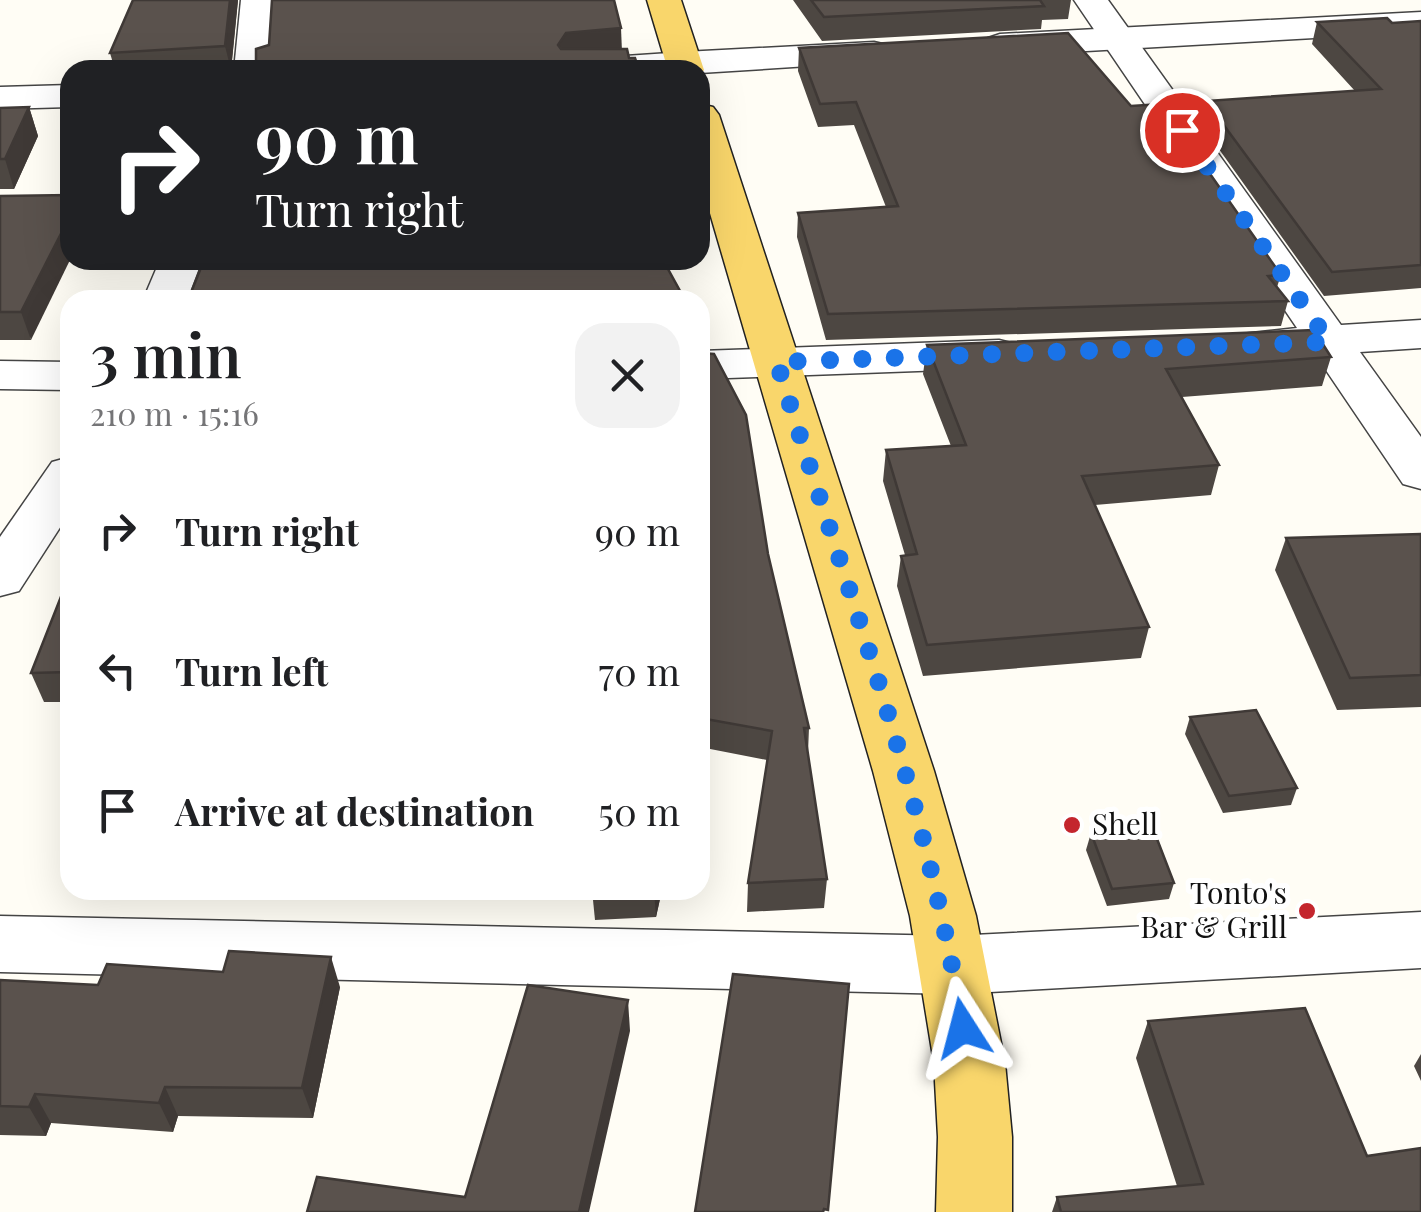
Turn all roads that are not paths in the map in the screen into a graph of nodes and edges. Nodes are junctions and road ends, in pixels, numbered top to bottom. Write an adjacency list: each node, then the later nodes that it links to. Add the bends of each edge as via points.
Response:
1 (258, 0): 8 (street)
2 (664, 0): 9 (main road)
3 (1091, 0): 5 (street)
4 (1421, 22): 5 (street)
5 (1118, 39): 6 (street); 15 (street)
6 (960, 48)
7 (901, 51): 10 (street)
8 (253, 60)
9 (683, 60)
10 (710, 80)
11 (60, 96): 12 (street)
12 (0, 98)
13 (710, 147): 18 (main road)
14 (1421, 334): 15 (street)
15 (1329, 342): 16 (street); 22 (street)
16 (1211, 346)
17 (1033, 353): 18 (street)
18 (777, 362): 19 (street); 27 (main road, via 916,813)
19 (710, 365)
20 (0, 375): 21 (street)
21 (60, 376)
22 (1421, 473)
23 (60, 488): 24 (street)
24 (0, 578)
25 (1421, 940): 27 (street)
26 (0, 944): 27 (street)
27 (953, 965): 28 (main road, via 977,1162)
28 (974, 1212)

